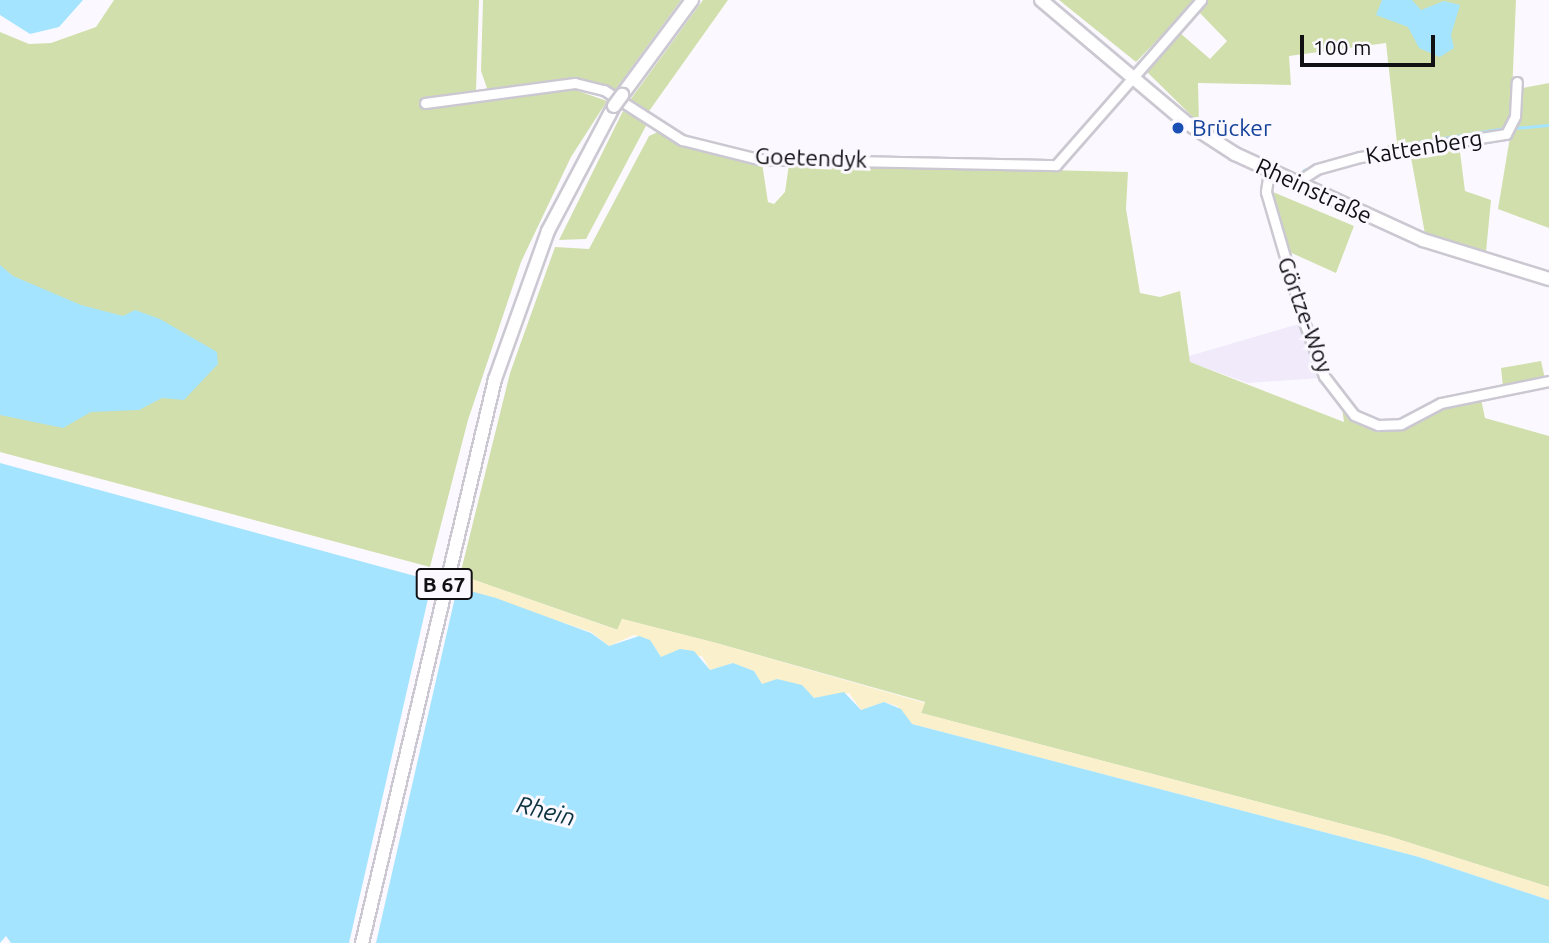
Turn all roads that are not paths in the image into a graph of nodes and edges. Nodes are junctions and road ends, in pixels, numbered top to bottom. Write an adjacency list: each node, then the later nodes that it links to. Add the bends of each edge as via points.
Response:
1 (692, 0): 11 (main road, B 67, via 618,100 548,231 508,335 482,425)
2 (1041, 0): 4 (main road, Rheinstraße)
3 (1201, 0): 4 (street, Goetendyk)
4 (1133, 76): 6 (street, Goetendyk, via 1056,164 758,159 682,140 604,90 575,83); 7 (main road, Rheinstraße, via 1206,138)
5 (1517, 82): 8 (street, Kattenberg, via 1515,116 1506,134 1360,157 1317,169)
6 (425, 103)
7 (1269, 172): 8 (main road, Rheinstraße); 10 (street, Görtze-Woy, via 1266,192 1304,322 1324,376 1354,415 1378,425 1401,424 1441,403)
8 (1294, 184): 9 (main road, Rheinstraße, via 1423,240)
9 (1549, 279)
10 (1549, 382)
11 (362, 943)

